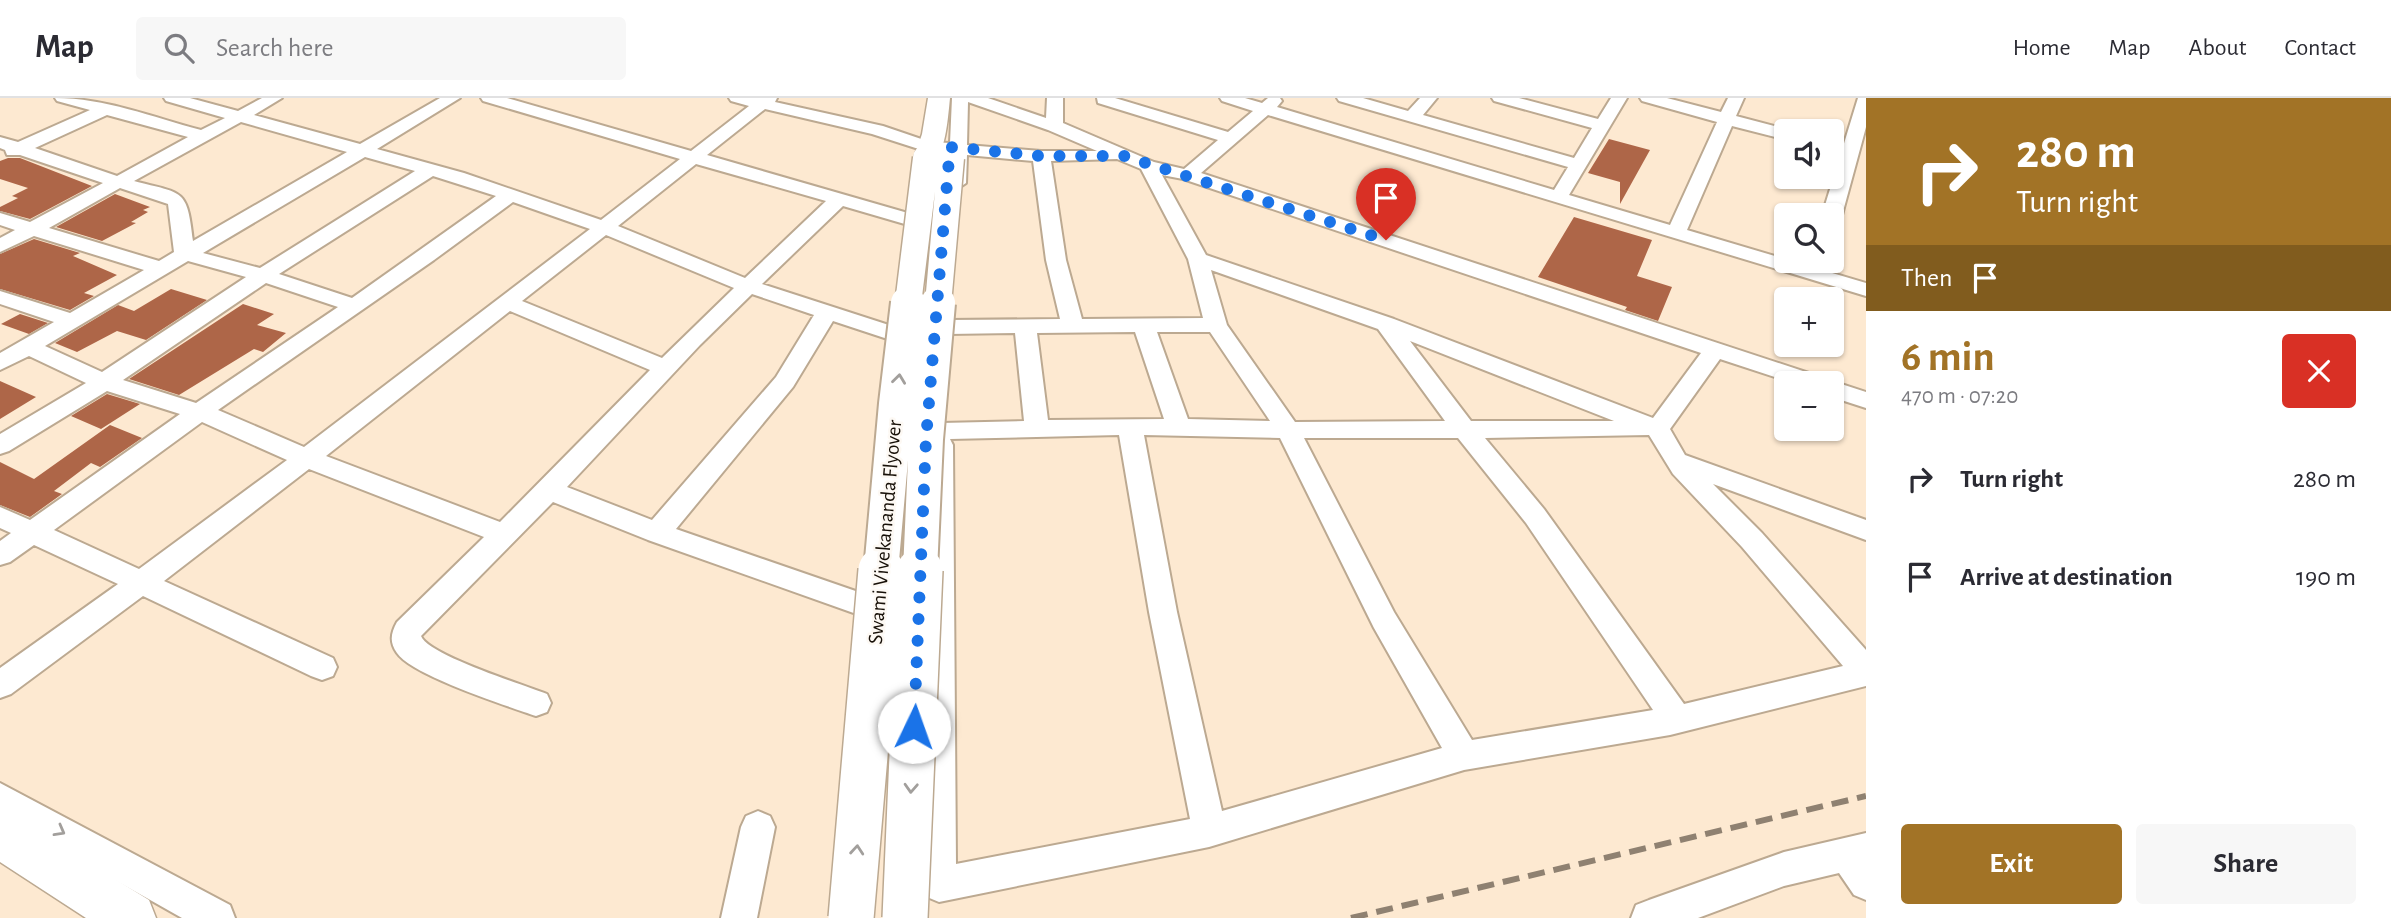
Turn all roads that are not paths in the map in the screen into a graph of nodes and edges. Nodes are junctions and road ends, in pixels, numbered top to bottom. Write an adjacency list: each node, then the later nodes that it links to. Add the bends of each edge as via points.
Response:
1 (63, 98): 23 (street)
2 (129, 98): 23 (street)
3 (172, 98): 24 (street)
4 (274, 98): 24 (street)
5 (452, 98): 35 (street)
6 (489, 98): 40 (street)
7 (737, 98): 21 (street)
8 (939, 98): 34 (main road)
9 (960, 98): 34 (street)
10 (972, 98): 28 (street)
11 (1055, 98): 28 (street)
12 (1228, 98): 22 (street)
13 (1345, 98): 26 (street)
14 (1429, 98): 26 (street)
15 (1500, 98): 27 (street)
16 (1619, 98): 27 (street)
17 (1648, 98): 25 (street)
18 (1736, 98): 25 (street)
19 (1866, 98): 38 (street)
20 (1104, 100): 31 (street)
21 (766, 101): 34 (street); 40 (street)
22 (1272, 104): 31 (street); 47 (street)
23 (103, 110): 30 (street); 33 (street)
24 (238, 117): 30 (street); 35 (street)
25 (1728, 117): 29 (street); 54 (street)
26 (1411, 118): 41 (street)
27 (1602, 125): 41 (street)
28 (1054, 126): 37 (street)
29 (1774, 131)
30 (203, 136): 45 (street)
31 (1231, 138): 44 (street)
32 (0, 142): 33 (street)
33 (20, 149): 39 (street); 45 (street)
34 (942, 149): 36 (street); 53 (street); 118 (main road, Swami Vivekananda Flyover, one-way to 34, bridge, via 896,404); 119 (main road, Swami Vivekananda Flyover, one-way to 119, bridge)
35 (359, 150): 43 (street); 56 (street)
36 (1041, 156): 37 (street); 73 (street, via 1056,260)
37 (1124, 156): 42 (street)
38 (1859, 156): 49 (street)
39 (0, 158)
40 (692, 158): 48 (street); 51 (street)
41 (1579, 164): 47 (street)
42 (1148, 166): 44 (street); 58 (street)
43 (429, 170): 46 (street); 61 (street)
44 (1188, 176): 76 (street)
45 (118, 182): 52 (street); 56 (street, via 177,201)
46 (509, 196): 51 (street); 66 (street)
47 (1558, 198): 54 (street)
48 (838, 200): 53 (street); 62 (street)
49 (1837, 203)
50 (0, 219): 52 (street)
51 (603, 227): 62 (street); 65 (street)
52 (33, 228): 55 (street); 59 (street)
53 (954, 232): 74 (street)
54 (1676, 232): 57 (street)
55 (0, 246)
56 (184, 254): 59 (street); 61 (street)
57 (1774, 257)
58 (1198, 259): 69 (street); 71 (street)
59 (160, 268): 68 (street)
60 (1829, 273): 63 (street)
61 (263, 275): 66 (street); 81 (street)
62 (747, 286): 67 (street); 79 (street)
63 (1866, 289)
64 (0, 297): 68 (street)
65 (508, 303): 79 (street); 93 (street)
66 (353, 305): 84 (street)
67 (827, 314): 77 (street); 99 (street, via 785,382)
68 (73, 321): 75 (street)
69 (1386, 324): 87 (street); 88 (street)
70 (1143, 325): 71 (street); 73 (street); 86 (street)
71 (1216, 325): 90 (street)
72 (1025, 326): 73 (street); 74 (street); 89 (street)
73 (1073, 326)
74 (948, 327): 77 (street)
75 (28, 346): 78 (street); 81 (street)
76 (1715, 349): 80 (street); 88 (street)
77 (946, 351): 91 (street)
78 (0, 363)
79 (665, 368): 95 (street)
80 (1780, 371)
81 (104, 382): 84 (street); 92 (street)
82 (1844, 393): 83 (street)
83 (1866, 400)
84 (200, 412): 93 (street); 98 (street)
85 (1130, 426): 86 (street); 89 (street); 112 (street)
86 (1179, 427): 90 (street)
87 (1464, 428): 88 (street); 90 (street); 108 (street, via 1535,516)
88 (1658, 429): 94 (street)
89 (1037, 430): 91 (street)
90 (1288, 430): 109 (street, via 1384,620)
91 (942, 431): 103 (street)
92 (0, 444)
93 (306, 458): 100 (street); 102 (street)
94 (1676, 461): 97 (street); 105 (street, via 1752,540)
95 (549, 490): 99 (street); 100 (street)
96 (0, 517): 98 (street)
97 (1866, 530)
98 (34, 531): 101 (street); 102 (street)
99 (657, 533): 103 (street)
100 (503, 534): 107 (street, via 416,619 407,630 406,641 409,649 427,659)
101 (0, 555)
102 (142, 584): 104 (street); 106 (street)
103 (940, 633): 112 (street, via 939,885)
104 (322, 667)
105 (1866, 672): 108 (street)
106 (0, 685)
107 (536, 703)
108 (1677, 719): 109 (street)
109 (1464, 756): 112 (street)
110 (0, 799): 116 (street, one-way to 116)
111 (758, 827): 117 (street)
112 (1209, 831)
113 (0, 835): 115 (main road)
114 (1860, 862): 120 (street, via 1784,869)
115 (131, 918)
116 (217, 918)
117 (739, 918)
118 (851, 918)
119 (905, 918)
120 (1649, 918)

